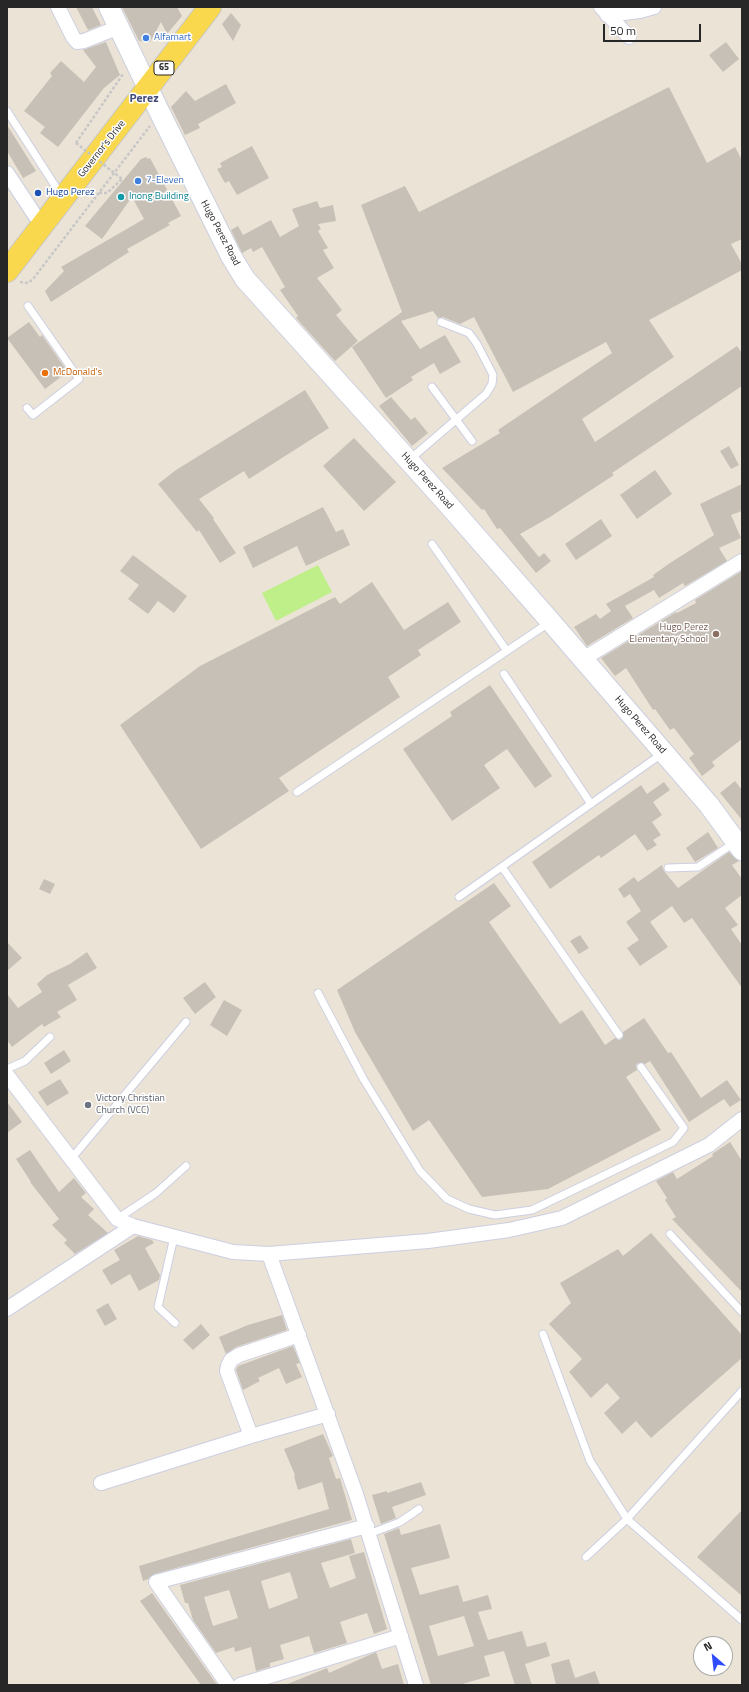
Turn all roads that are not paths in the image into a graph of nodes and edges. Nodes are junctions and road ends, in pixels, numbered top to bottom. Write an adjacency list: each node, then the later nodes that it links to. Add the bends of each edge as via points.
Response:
1 (58, 7): 6 (street, via 77,42)
2 (110, 7): 6 (street, Hugo Perez Road)
3 (210, 7): 8 (main road, Governor's Drive / 65)
4 (654, 7): 5 (street)
5 (604, 11): 7 (street)
6 (119, 27): 8 (street, Hugo Perez Road)
7 (629, 37)
8 (148, 89): 11 (main road, Governor's Drive / 65); 20 (street, Hugo Perez Road, via 231,256 245,279)
9 (7, 111): 11 (lane)
10 (7, 173): 12 (street)
11 (64, 198): 12 (main road, Governor's Drive / 65)
12 (42, 226): 13 (main road, Governor's Drive / 65)
13 (12, 276)
14 (28, 306): 17 (lane, via 79,379 33,415)
15 (440, 322): 18 (lane, via 469,334 493,375 492,384 486,394)
16 (432, 387): 18 (lane)
17 (27, 408)
18 (456, 420): 19 (lane); 20 (lane)
19 (472, 441)
20 (409, 460): 23 (street, Hugo Perez Road)
21 (432, 544): 24 (lane)
22 (742, 561): 25 (street)
23 (550, 622): 24 (lane); 25 (street, Hugo Perez Road)
24 (507, 651): 28 (lane)
25 (583, 660): 27 (street, Hugo Perez Road)
26 (504, 674): 29 (lane)
27 (664, 752): 29 (lane); 30 (street, Hugo Perez Road, via 709,804)
28 (297, 792)
29 (591, 804): 31 (lane)
30 (739, 846): 32 (lane, via 698,867)
31 (502, 867): 33 (lane); 36 (lane)
32 (668, 868)
33 (459, 897)
34 (318, 994): 38 (lane, via 364,1080 420,1171 447,1199 495,1215 532,1210 673,1142 684,1128)
35 (186, 1022): 42 (lane)
36 (619, 1035)
37 (50, 1037): 39 (lane, via 26,1061)
38 (641, 1067)
39 (7, 1069)
40 (7, 1075): 42 (street)
41 (742, 1119): 48 (street, via 709,1145 562,1218 509,1230 428,1241)
42 (71, 1158): 44 (street)
43 (186, 1166): 44 (lane, via 156,1193)
44 (117, 1219): 45 (street)
45 (133, 1226): 47 (street); 49 (street)
46 (670, 1234): 50 (lane)
47 (174, 1238): 48 (street, via 233,1252); 51 (lane, via 158,1307)
48 (268, 1254): 53 (street)
49 (7, 1309)
50 (742, 1312)
51 (175, 1323)
52 (543, 1334): 59 (lane, via 590,1461)
53 (299, 1335): 55 (street); 56 (street, via 239,1355 231,1360 228,1366 227,1371)
54 (742, 1391): 59 (lane)
55 (328, 1414): 56 (street); 60 (street)
56 (250, 1436): 57 (street)
57 (101, 1483)
58 (419, 1509): 60 (lane, via 400,1522)
59 (627, 1519): 61 (lane); 62 (lane)
60 (368, 1530): 63 (street); 64 (street, via 156,1582)
61 (586, 1557)
62 (742, 1620)
63 (401, 1636): 65 (street); 66 (street)
64 (228, 1685)
65 (240, 1685)
66 (416, 1685)

